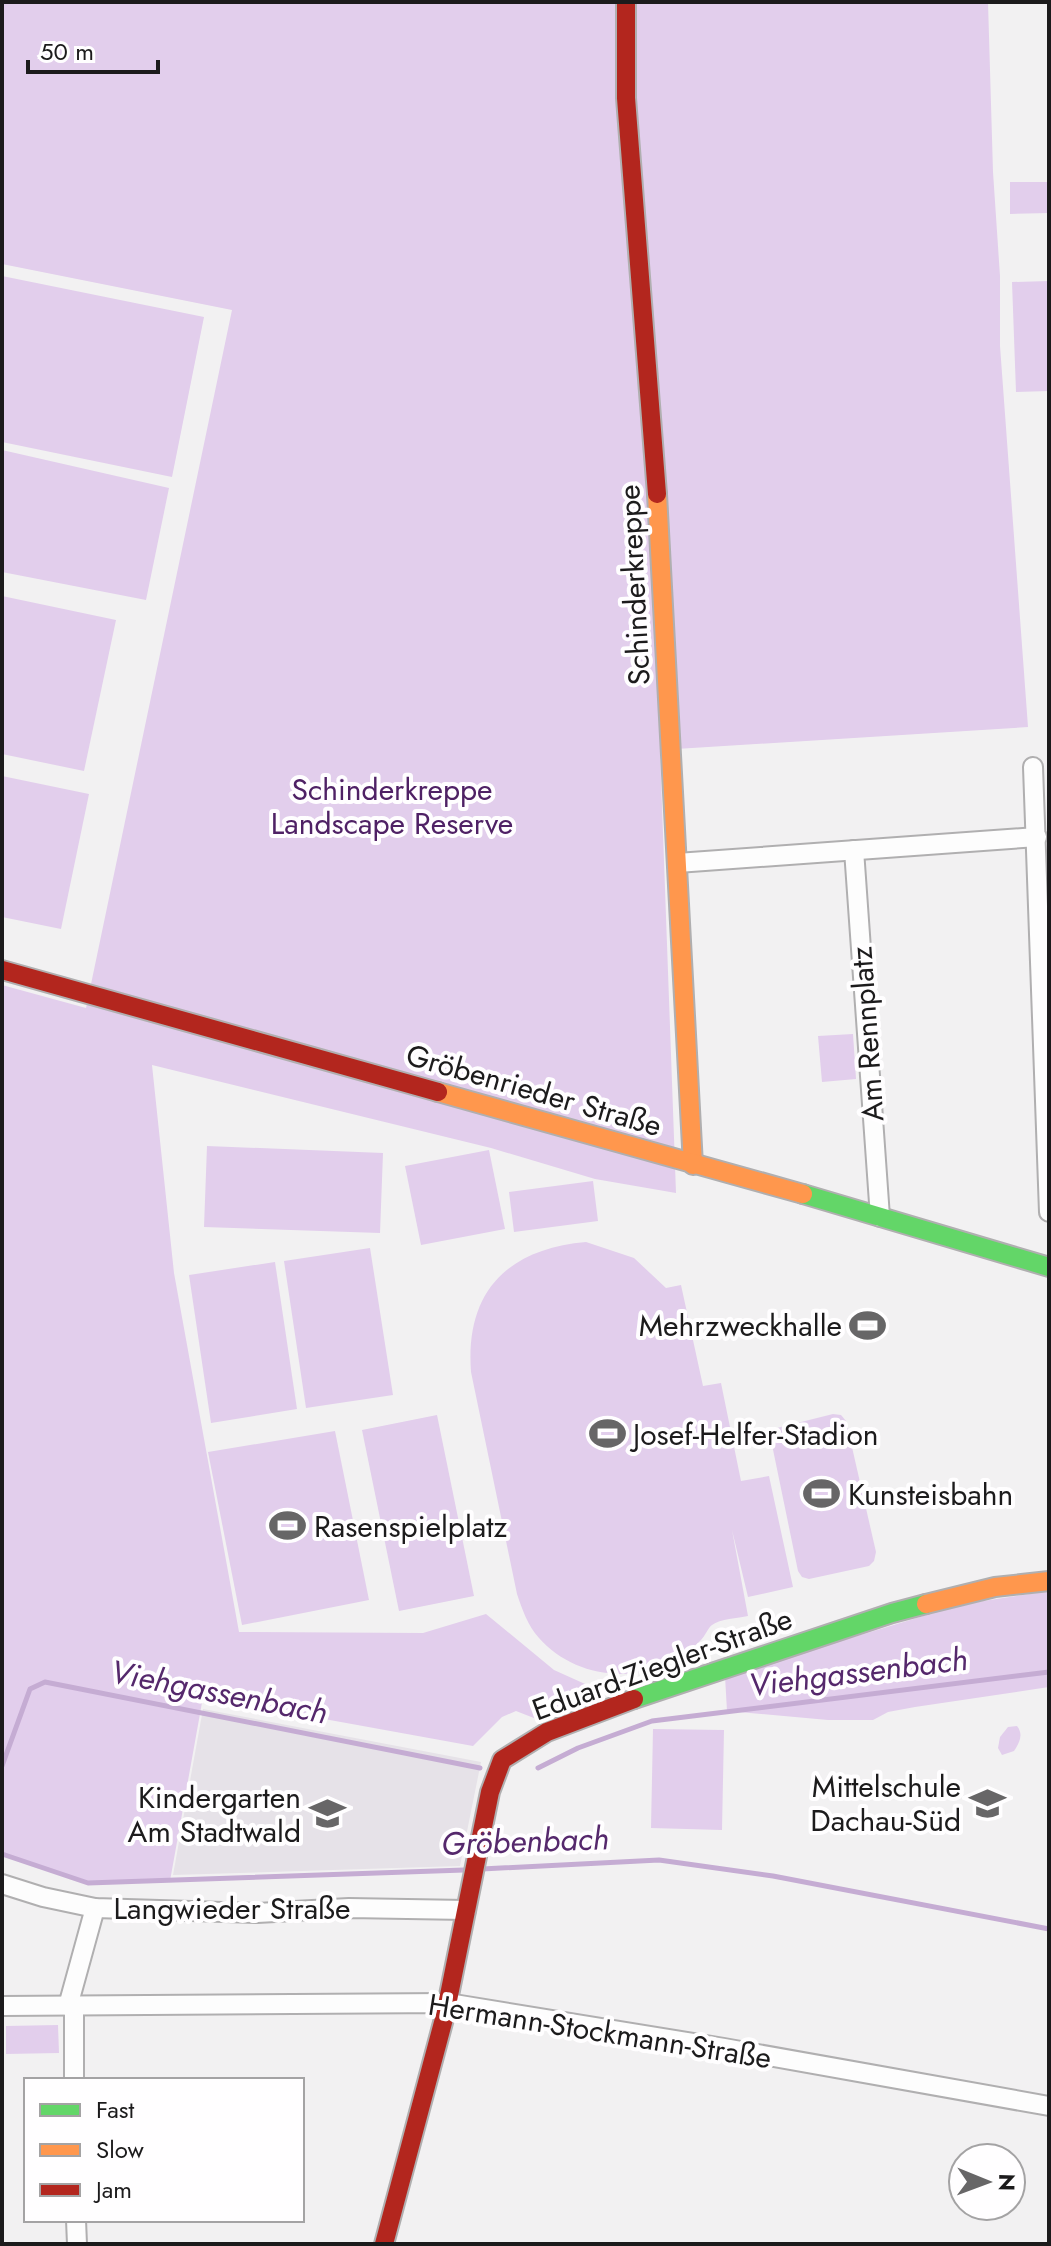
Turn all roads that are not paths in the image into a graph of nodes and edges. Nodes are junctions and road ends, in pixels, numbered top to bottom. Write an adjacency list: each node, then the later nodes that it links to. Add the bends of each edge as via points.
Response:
1 (626, 2): 5 (street, Schinderkreppe, via 626,98 653,426)
2 (1033, 767): 3 (street)
3 (1037, 837): 4 (street); 7 (street)
4 (854, 850): 5 (street); 10 (street, Am Rennplatz)
5 (677, 863): 8 (street, Schinderkreppe)
6 (2, 970): 8 (street, Gröbenrieder Straße)
7 (1048, 1110): 9 (street)
8 (693, 1165): 10 (street, Gröbenrieder Straße)
9 (1049, 1212)
10 (880, 1217): 11 (street, Gröbenrieder Straße)
11 (1049, 1267)
12 (1049, 1581): 14 (street, Eduard-Ziegler-Straße, via 995,1587 892,1613 547,1732 502,1760 490,1792)
13 (2, 1884): 15 (street, Langwieder Straße)
14 (468, 1901): 15 (street, Langwieder Straße, via 257,1913); 16 (street, Eduard-Ziegler-Straße)
15 (95, 1908): 18 (street)
16 (448, 2003): 18 (street, Hermann-Stockmann-Straße); 20 (street, Hermann-Stockmann-Straße); 23 (street, Eduard-Ziegler-Straße)
17 (2, 2006): 18 (street, Hermann-Stockmann-Straße)
18 (71, 2006): 19 (street)
19 (74, 2078)
20 (1049, 2106)
21 (76, 2222): 22 (street)
22 (77, 2244)
23 (384, 2244)

